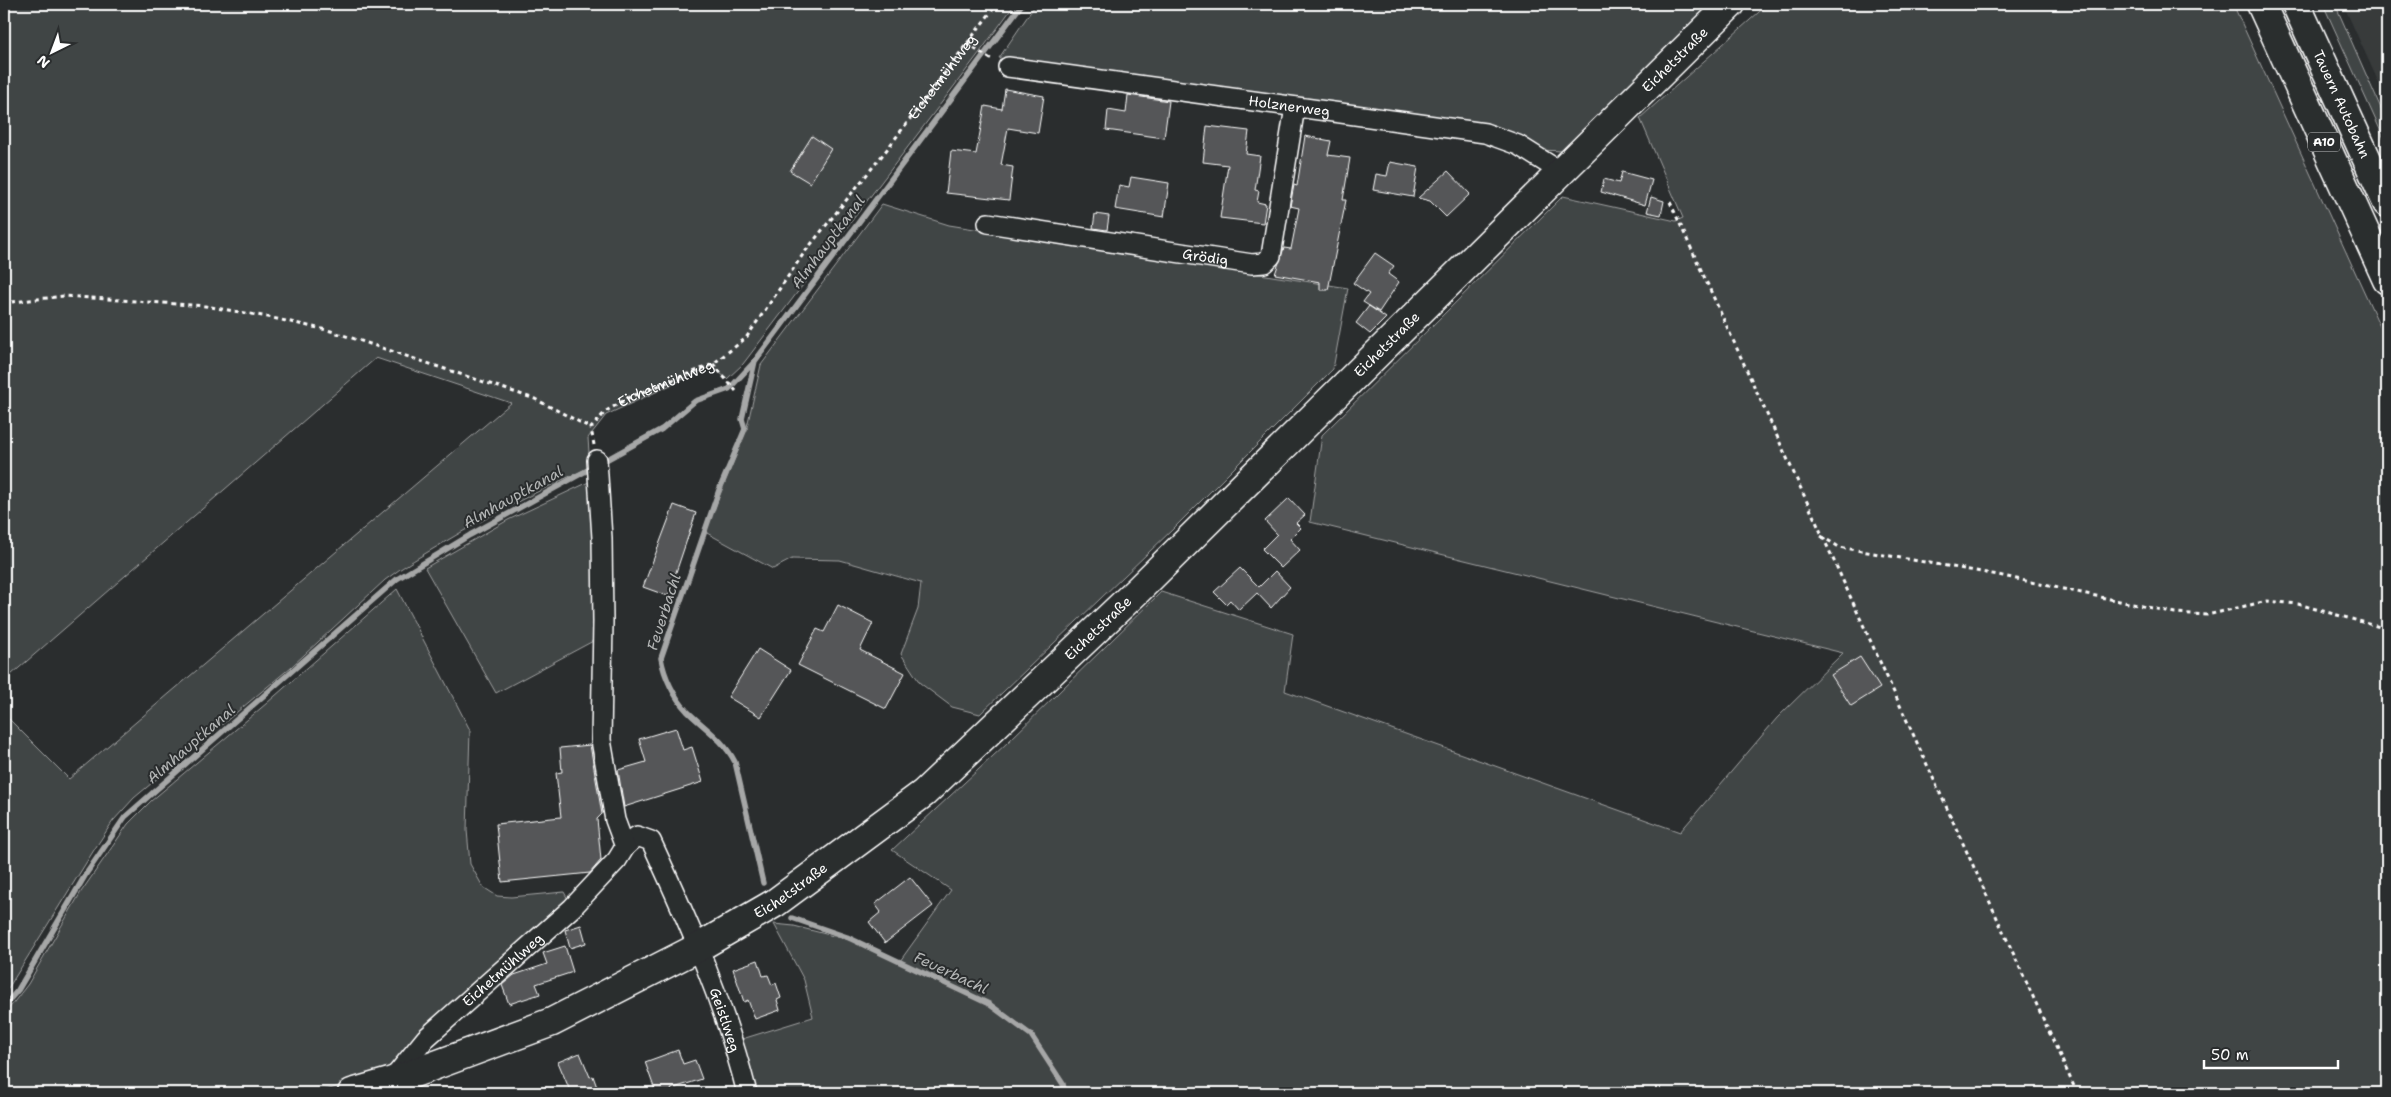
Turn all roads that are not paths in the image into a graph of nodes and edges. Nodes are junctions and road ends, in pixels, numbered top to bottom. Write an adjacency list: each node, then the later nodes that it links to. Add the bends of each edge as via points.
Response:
1 (1731, 4): 6 (main road, Eichetstraße)
2 (2261, 4): 9 (main road, A10)
3 (2296, 4): 7 (main road, Tauern Autobahn / A10)
4 (1004, 66): 5 (street, Holznerweg)
5 (1295, 107): 6 (street, Holznerweg, via 1485,133 1518,145); 8 (street, Grödig, via 1271,256 1264,263 1252,264)
6 (1561, 172): 12 (main road, Eichetstraße, via 1082,645 924,792 775,903)
7 (2387, 203)
8 (988, 223)
9 (2387, 280)
10 (598, 468): 11 (street, via 603,622 601,740 615,820)
11 (625, 847): 12 (street, via 638,836 651,841); 13 (street, Eichetmühlweg, via 572,908 426,1038)
12 (699, 947): 13 (main road, Eichetstraße, via 552,1022); 15 (street, Geistlweg, via 734,1041)
13 (385, 1088): 14 (main road, Eichetstraße)
14 (352, 1093)
15 (747, 1093)

